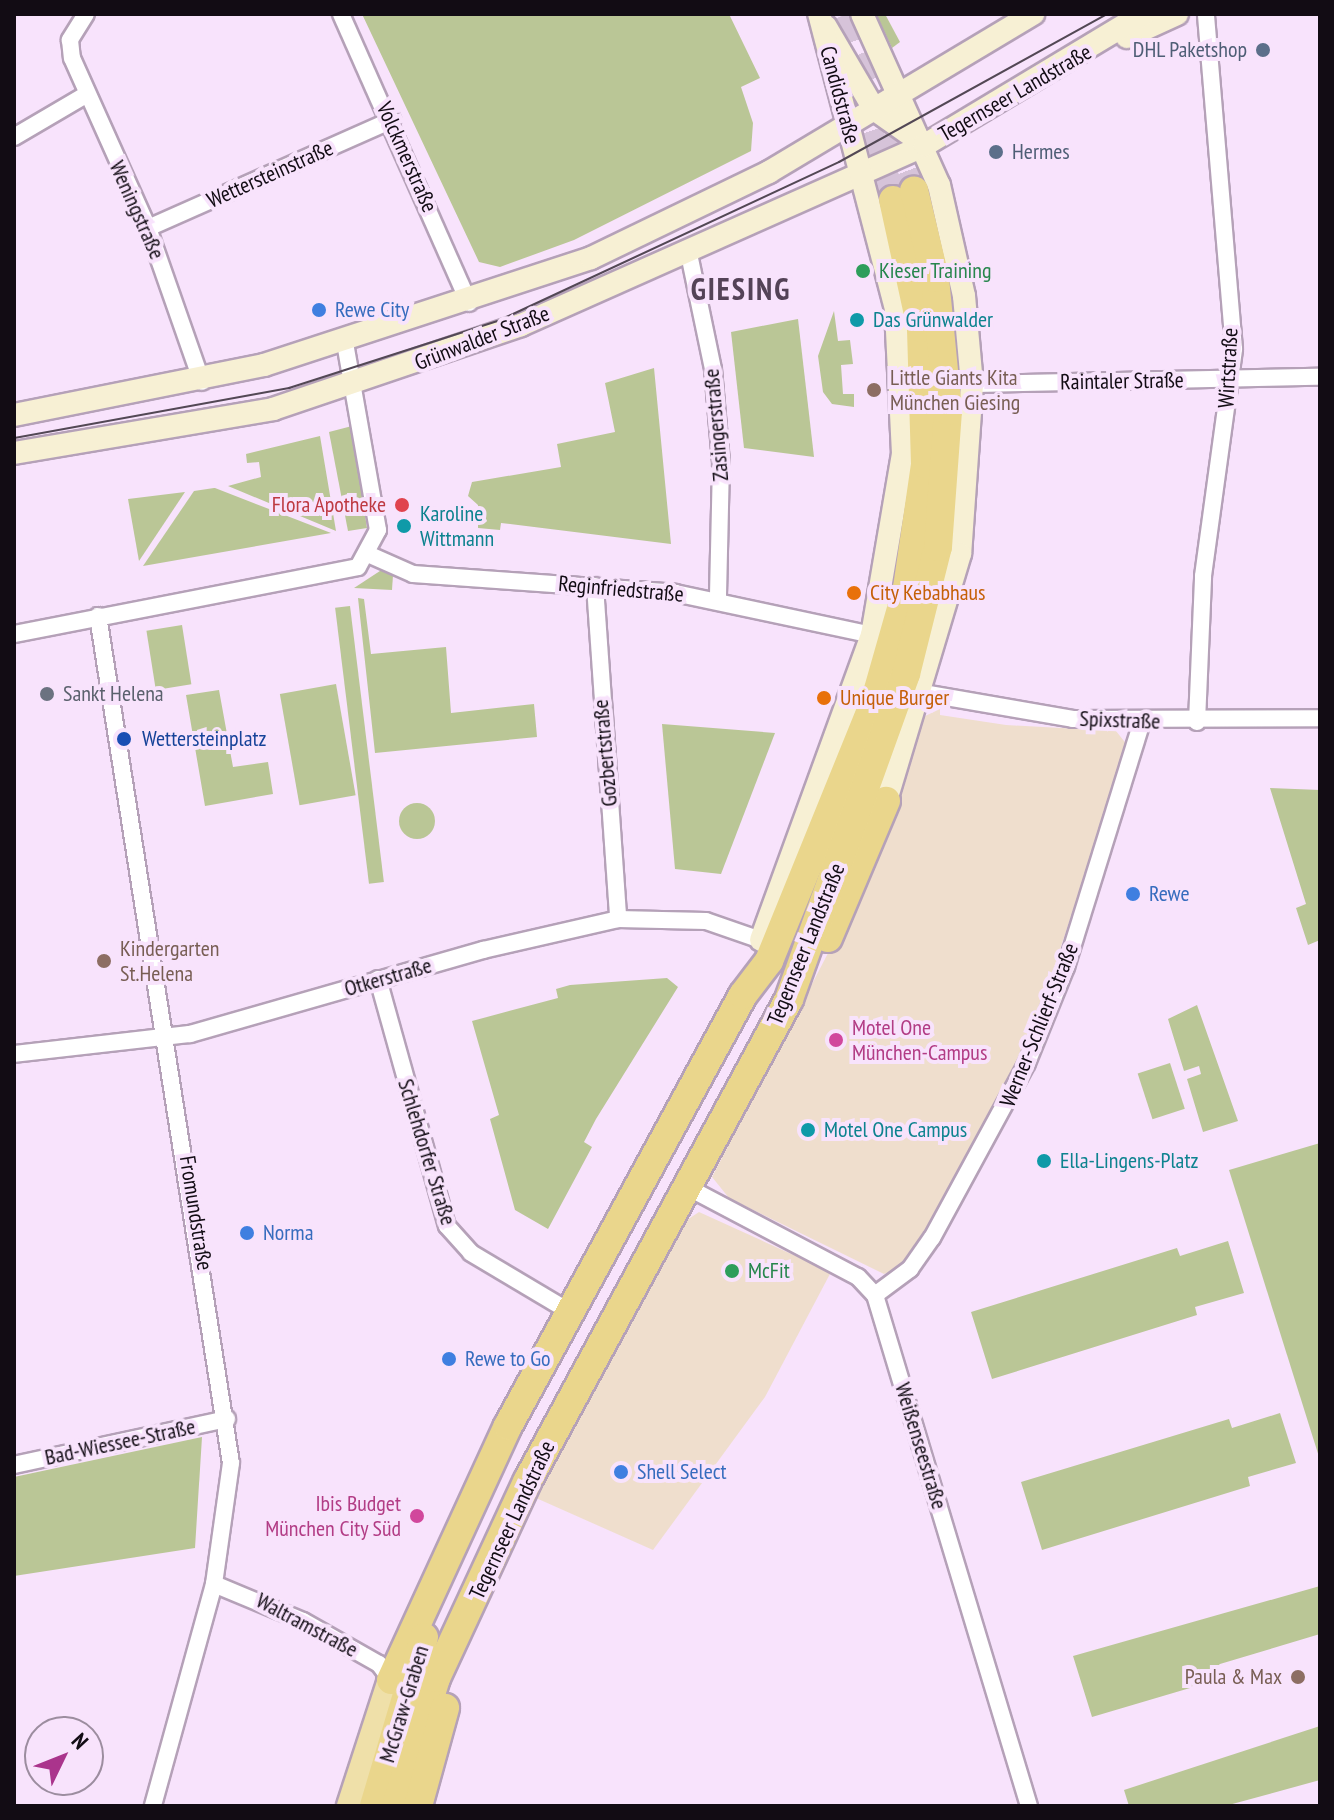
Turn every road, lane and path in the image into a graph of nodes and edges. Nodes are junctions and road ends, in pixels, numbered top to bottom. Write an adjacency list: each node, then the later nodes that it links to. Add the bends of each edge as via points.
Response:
1 (86, 14): 11 (street, Weningstraße, via 70,40)
2 (341, 14): 13 (street, Volckmerstraße)
3 (862, 14): 10 (main road)
4 (1033, 14): 10 (main road)
5 (1143, 14): 9 (main road, Tegernseer Landstraße)
6 (1177, 14): 9 (main road, Tegernseer Landstraße)
7 (1206, 14): 23 (street, Wirtstraße)
8 (821, 18): 12 (main road); 14 (main road, Candidstraße)
9 (1106, 41): 16 (main road, Tegernseer Landstraße)
10 (902, 93): 12 (main road); 16 (main road)
11 (84, 96): 15 (street); 18 (street, Weningstraße)
12 (874, 109): 14 (main road); 16 (main road)
13 (392, 120): 18 (street, Wettersteinstraße); 20 (street, Volckmerstraße)
14 (847, 126): 17 (main road, Candidstraße); 20 (main road, Grünwalder Straße, via 684,215)
15 (14, 137)
16 (925, 145): 17 (main road, Grünwalder Straße); 26 (main road, Tegernseer Landstraße, via 956,249)
17 (864, 175): 19 (main road, Grünwalder Straße); 34 (main road, Tegernseer Landstraße, via 896,309 904,415 894,538)
18 (148, 228): 24 (street, Weningstraße)
19 (689, 254): 25 (main road, Grünwalder Straße); 31 (street, Zasingerstraße, via 713,369 721,463)
20 (469, 303): 21 (main road, Grünwalder Straße)
21 (345, 342): 24 (main road, Grünwalder Straße); 25 (street)
22 (1320, 377): 23 (street, Raintaler Straße)
23 (1231, 380): 26 (street, Raintaler Straße); 38 (street, Wirtstraße, via 1203,576)
24 (202, 382): 27 (main road, Grünwalder Straße)
25 (356, 384): 28 (main road, Grünwalder Straße, via 211,423); 29 (street, via 378,530)
26 (972, 384): 35 (main road, Tegernseer Landstraße, via 960,554)
27 (14, 415)
28 (14, 453)
29 (370, 555): 30 (street, Reginfriedstraße, via 413,574); 32 (street, via 348,573)
30 (595, 586): 31 (street, Reginfriedstraße); 40 (street, Gozbertstraße)
31 (718, 599): 34 (street, Reginfriedstraße)
32 (98, 616): 33 (street); 45 (street, Fromundstraße)
33 (14, 634)
34 (872, 635): 41 (main road, Tegernseer Landstraße)
35 (923, 693): 37 (street, Spixstraße, via 1073,719); 39 (main road, Tegernseer Landstraße)
36 (1320, 718): 38 (street, Spixstraße)
37 (1142, 722): 38 (street, Spixstraße); 48 (street, Werner-Schlierf-Straße, via 1070,955 1027,1063 932,1238 910,1269)
38 (1197, 722)
39 (886, 801): 44 (highway, via 815,965)
40 (618, 919): 41 (street, Otkerstraße, via 706,921); 42 (street, Otkerstraße)
41 (761, 940): 43 (highway)
42 (378, 979): 45 (street, Otkerstraße); 49 (street, Schlehdorfer Straße, via 447,1226 471,1253)
43 (743, 995): 44 (highway, Tegernseer Landstraße, via 769,961 825,837 889,656 915,550 925,378 904,195 933,268 947,379 938,547 906,674); 49 (highway, Tegernseer Landstraße)
44 (789, 999): 47 (highway, Tegernseer Landstraße)
45 (170, 1038): 46 (street, Otkerstraße); 50 (street, Fromundstraße)
46 (14, 1054)
47 (687, 1187): 48 (street, via 858,1277); 54 (highway, Tegernseer Landstraße, via 528,1480)
48 (875, 1295): 61 (street, Weißenseestraße)
49 (570, 1312): 53 (highway, Tegernseer Landstraße, via 491,1461)
50 (227, 1419): 51 (street, Bad-Wiessee-Straße); 52 (street, Fromundstraße, via 231,1463)
51 (14, 1465)
52 (214, 1584): 55 (street, Waltramstraße, via 239,1589 354,1650); 56 (street, Fromundstraße)
53 (431, 1601): 55 (highway); 58 (highway, McGraw-Graben)
54 (458, 1640): 59 (highway, McGraw-Graben, via 436,1678); 60 (highway)
55 (391, 1680): 57 (main road)
56 (153, 1806)
57 (350, 1806)
58 (374, 1806)
59 (396, 1806)
60 (418, 1806)
61 (1029, 1806)

